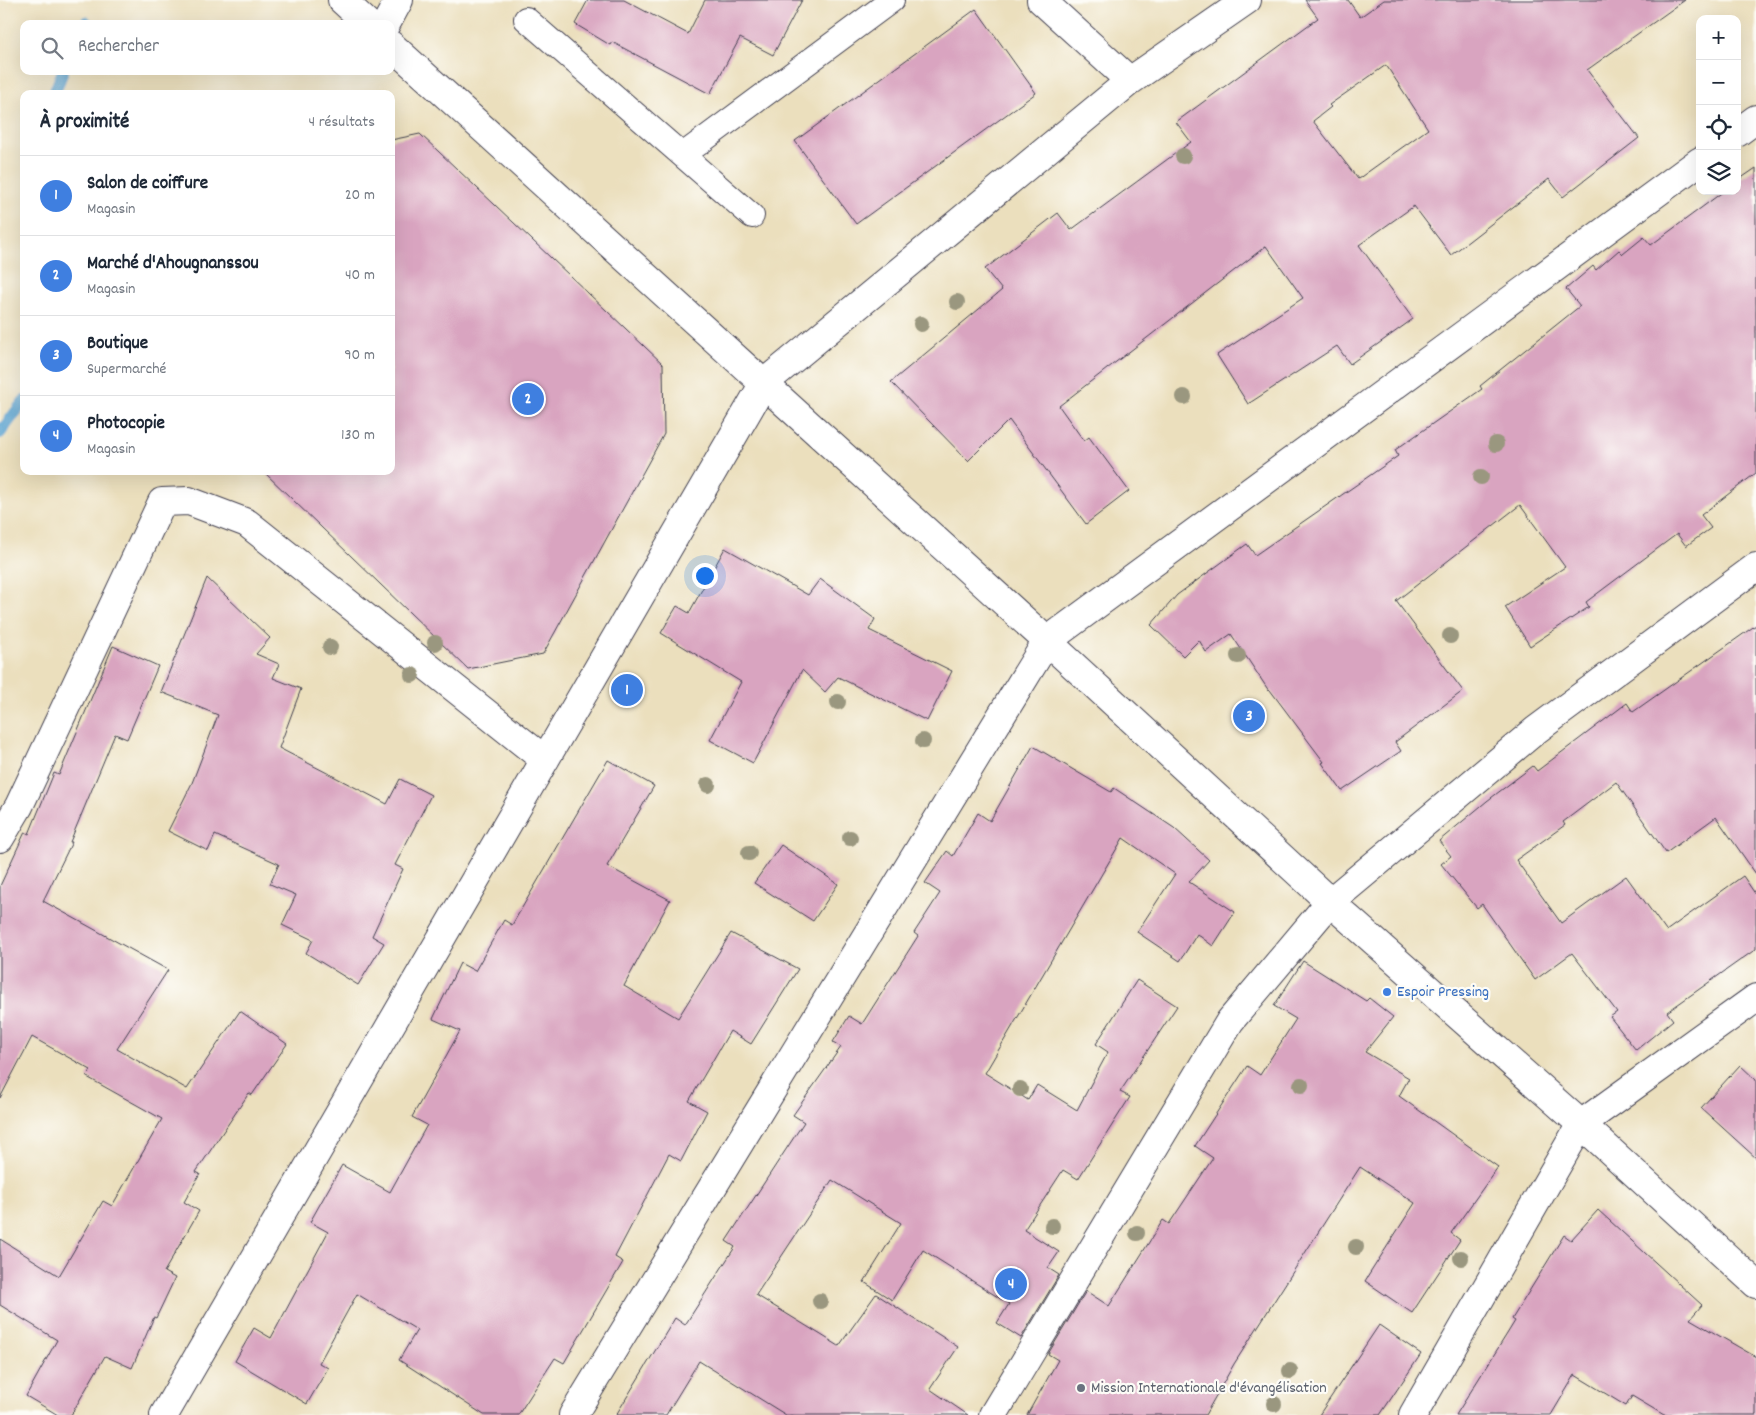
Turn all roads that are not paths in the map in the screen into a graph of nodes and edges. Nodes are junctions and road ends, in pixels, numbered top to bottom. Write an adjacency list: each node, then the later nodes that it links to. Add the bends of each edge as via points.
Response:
1 (342, 0): 7 (street)
2 (399, 0): 8 (street)
3 (892, 0): 13 (lane)
4 (1041, 0): 10 (street)
5 (1247, 0): 10 (street)
6 (526, 19): 13 (lane)
7 (364, 20)
8 (388, 20)
9 (395, 49): 16 (street)
10 (1130, 81): 16 (street)
11 (1756, 119): 12 (street)
12 (1741, 130)
13 (683, 155): 15 (lane)
14 (1696, 164): 18 (street)
15 (752, 216)
16 (764, 384): 18 (street); 19 (street)
17 (1756, 567): 21 (street, via 1536,730)
18 (1048, 641): 21 (street); 26 (street)
19 (545, 760): 20 (street, via 247,523 189,501 162,502 19,806); 25 (street)
20 (0, 838)
21 (1330, 902): 23 (street); 27 (street, via 1230,1021)
22 (1756, 998): 23 (street)
23 (1582, 1124): 24 (street); 28 (street)
24 (1756, 1284)
25 (164, 1415)
26 (573, 1415)
27 (993, 1415)
28 (1413, 1415)

